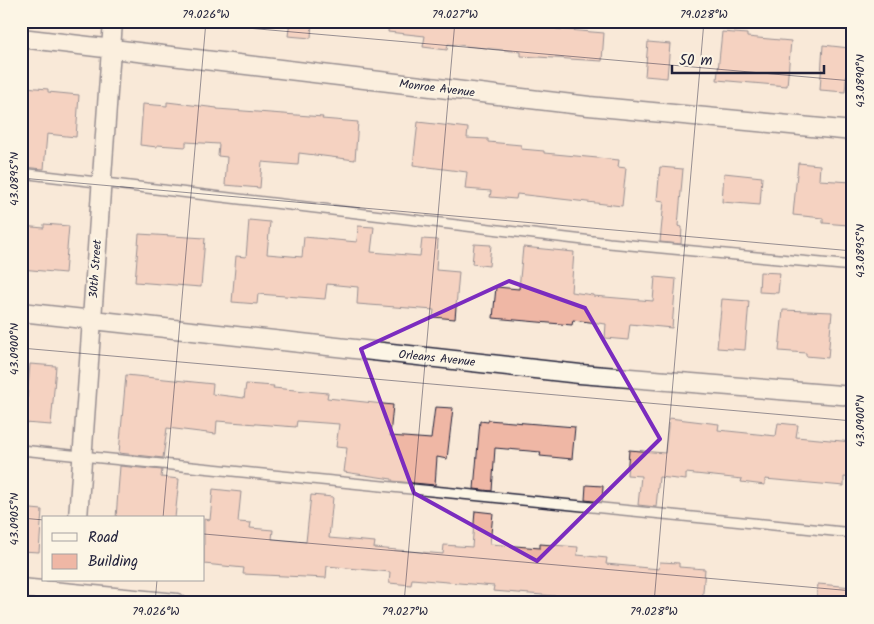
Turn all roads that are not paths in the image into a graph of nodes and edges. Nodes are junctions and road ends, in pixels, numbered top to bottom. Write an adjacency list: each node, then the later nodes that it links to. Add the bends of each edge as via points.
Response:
1 (113, 21): 3 (street, 30th Street)
2 (21, 38): 3 (street, Monroe Avenue)
3 (110, 48): 4 (street, Monroe Avenue, via 589,106); 6 (street, 30th Street)
4 (853, 131)
5 (21, 173): 6 (lane)
6 (101, 182): 7 (lane, via 610,244); 9 (street, 30th Street)
7 (853, 266)
8 (21, 312): 9 (street, Orleans Avenue)
9 (91, 320): 10 (street, Orleans Avenue, via 580,374); 12 (street, 30th Street)
10 (853, 396)
11 (21, 450): 12 (lane)
12 (82, 457): 13 (street, 30th Street); 14 (lane)
13 (78, 516)
14 (853, 533)
15 (21, 588): 16 (street)
16 (72, 592): 17 (street)
17 (177, 603)

